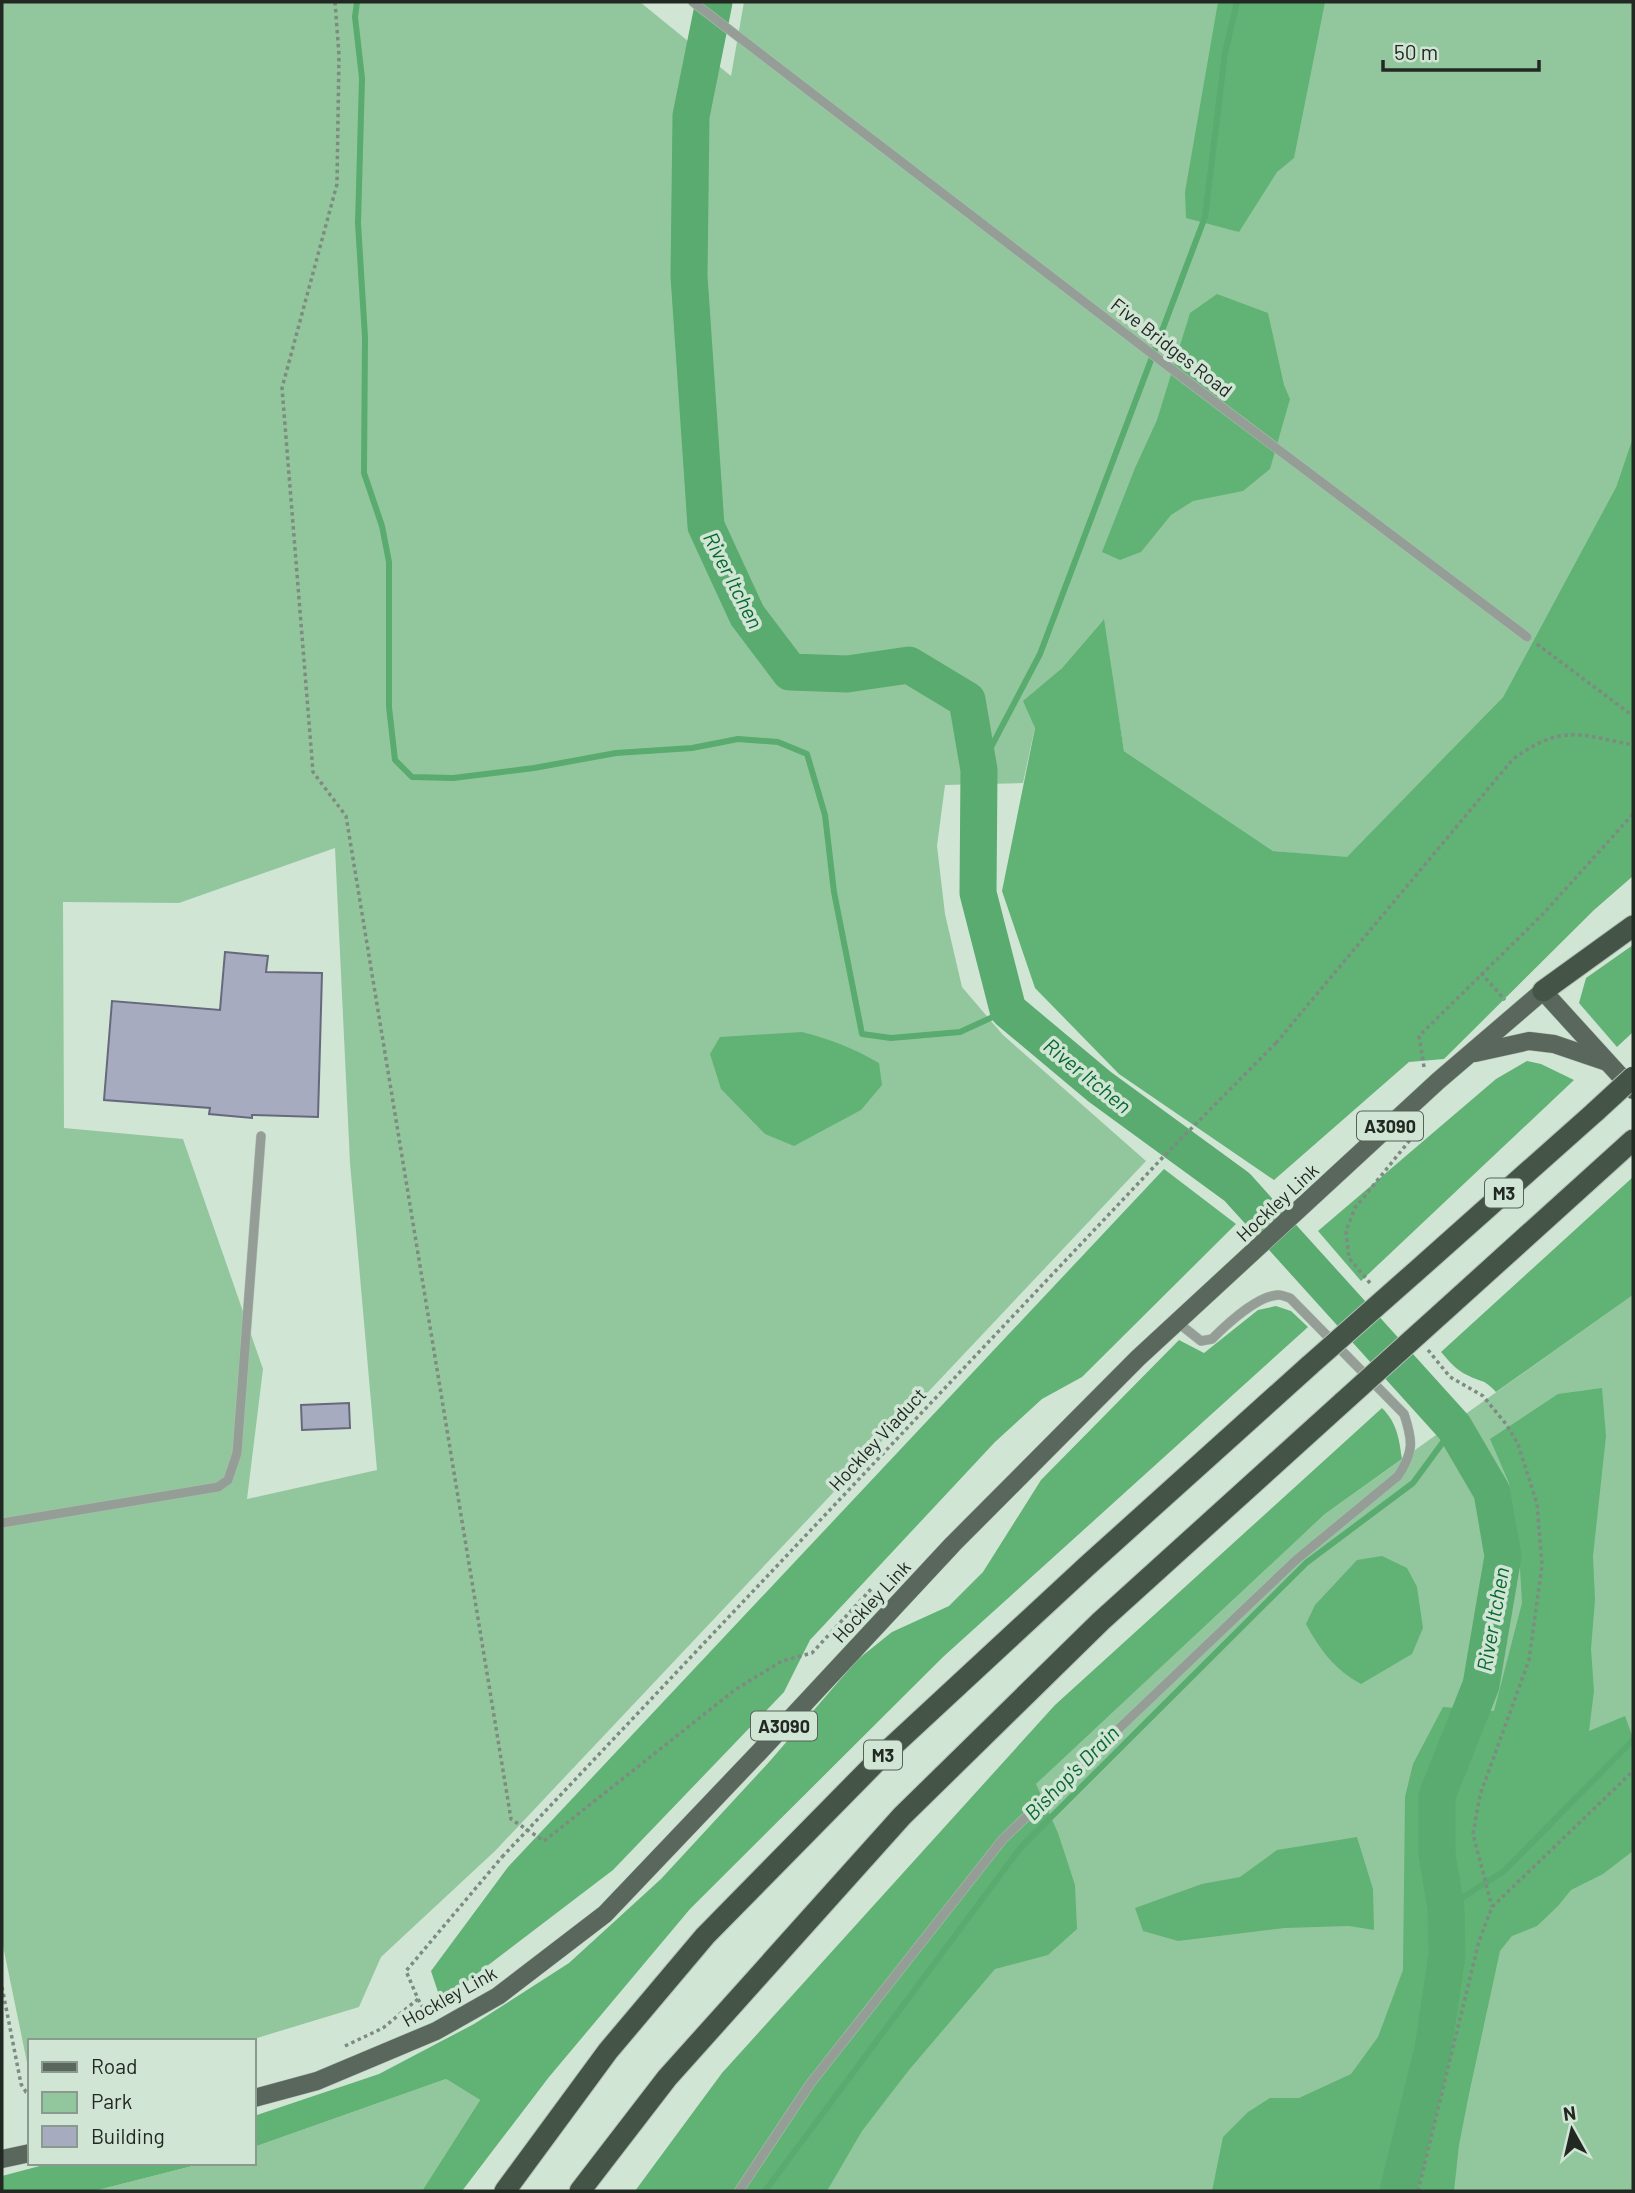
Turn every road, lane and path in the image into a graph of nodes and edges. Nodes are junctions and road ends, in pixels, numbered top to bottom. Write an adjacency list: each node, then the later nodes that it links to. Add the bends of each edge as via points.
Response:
1 (335, 2): 23 (path, via 337,184 282,388 313,772 346,816 511,1819 544,1841 736,1689 782,1661 813,1654)
2 (693, 2): 3 (lane, Five Bridges Road)
3 (1527, 637): 4 (path)
4 (1633, 716)
5 (1633, 745): 27 (path, Hockley Viaduct, bridge, via 1578,734 1557,735 1535,743 1513,759 1276,1043 502,1857 405,1971 418,1999 383,2028)
6 (1633, 814): 8 (path, via 1543,914)
7 (1633, 926): 9 (highway)
8 (1481, 973): 10 (path); 13 (path, via 1419,1036)
9 (1543, 991): 11 (main road, Hockley Link / A3090); 12 (main road)
10 (1505, 1001)
11 (1471, 1054): 12 (main road, Hockley Link / A3090, via 1529,1041); 20 (main road, Hockley Link / A3090)
12 (1609, 1062): 15 (main road)
13 (1424, 1067)
14 (1633, 1077): 32 (highway, M3, bridge, via 883,1755 705,1936 608,2051)
15 (1633, 1090)
16 (1414, 1135): 19 (path, via 1355,1208 1346,1231 1349,1258)
17 (261, 1136): 22 (lane, via 237,1453 228,1480 218,1487)
18 (1628, 1144): 33 (highway, M3, bridge, via 1101,1621 902,1816 667,2078)
19 (1374, 1288)
20 (1177, 1322): 29 (main road, Hockley Link / A3090, via 953,1544 605,1914 498,1996 436,2031 317,2081); 34 (lane, via 1206,1341 1264,1299 1290,1298 1404,1414 1410,1458 1398,1476 1296,1560 1003,1839 810,2084)
21 (1425, 1347): 25 (path, via 1450,1377 1483,1396 1506,1424 1518,1444 1536,1504 1542,1565 1529,1660 1480,1794 1474,1834)
22 (2, 1523)
23 (873, 1587)
24 (1633, 1771): 25 (path)
25 (1492, 1907): 35 (path, via 1479,1941)
26 (2, 1987): 28 (path, via 21,2084)
27 (334, 2052)
28 (28, 2092)
29 (256, 2097)
30 (28, 2153): 31 (main road)
31 (2, 2159)
32 (505, 2191)
33 (580, 2191)
34 (739, 2191)
35 (1418, 2191)

